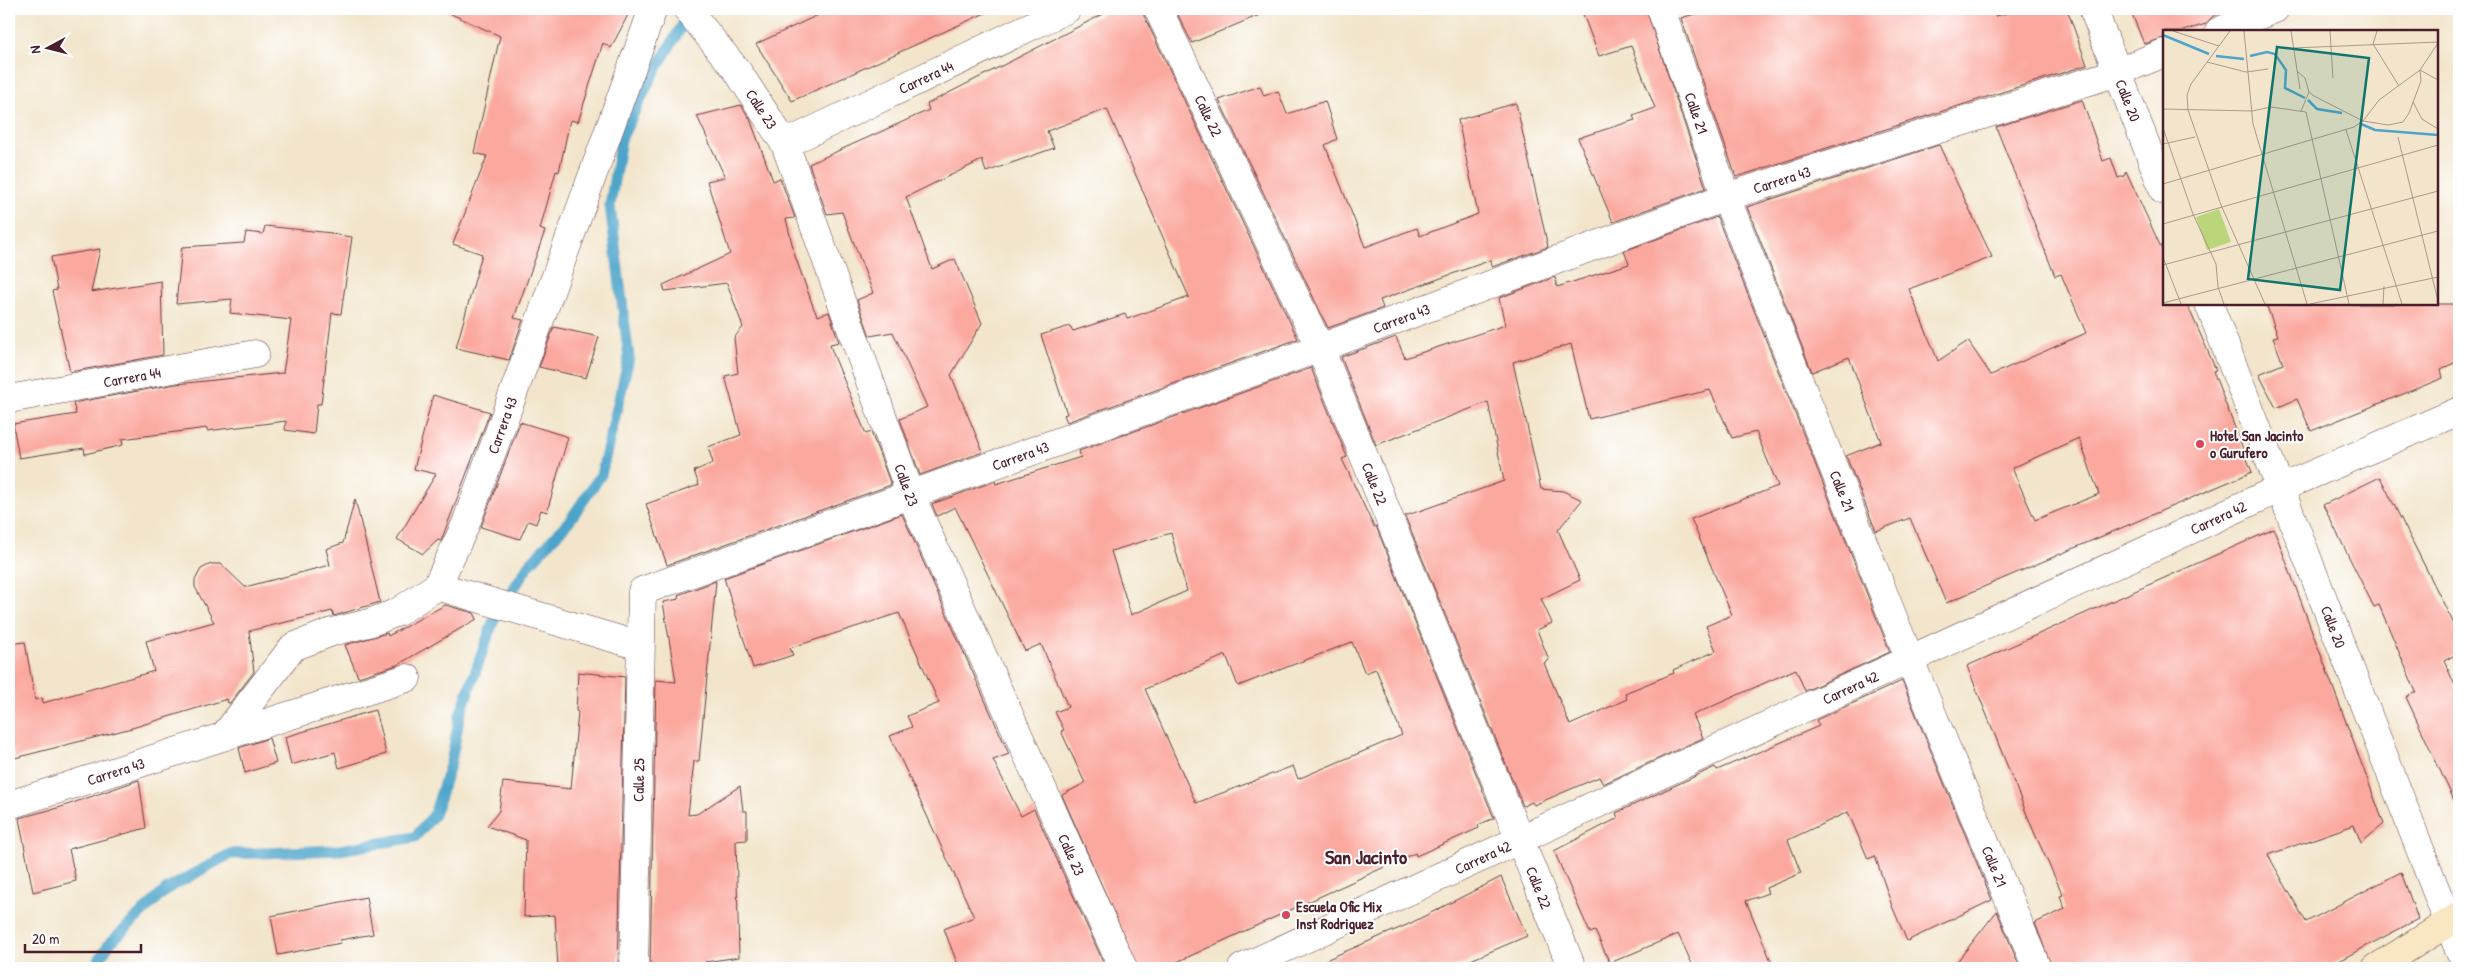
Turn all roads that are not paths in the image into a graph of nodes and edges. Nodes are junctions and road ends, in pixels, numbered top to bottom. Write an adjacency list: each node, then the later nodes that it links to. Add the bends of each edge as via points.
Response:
1 (653, 9): 21 (street, Carrera 43, via 465,526)
2 (687, 9): 11 (street, Calle 23, via 738,72)
3 (1067, 9): 11 (street, Carrera 44)
4 (1158, 9): 15 (street, Calle 22)
5 (1661, 9): 13 (street, Calle 21)
6 (2094, 9): 10 (street, Calle 20)
7 (2275, 9): 8 (street)
8 (2222, 30)
9 (2163, 53): 10 (street, Carrera 43)
10 (2118, 72): 12 (street, Calle 20); 13 (street, Carrera 43)
11 (785, 144): 20 (street, Calle 23)
12 (2163, 187)
13 (1726, 197): 15 (street, Carrera 43); 24 (street, Calle 21)
14 (2209, 305): 19 (street, Calle 20)
15 (1320, 348): 20 (street, Carrera 43); 28 (street, Calle 22)
16 (255, 354): 17 (street, Carrera 44)
17 (9, 399)
18 (2459, 411): 19 (street, Carrera 42)
19 (2281, 488): 24 (street, Carrera 42); 29 (street, Calle 20)
20 (911, 496): 22 (street, Carrera 43); 32 (street, Calle 23)
21 (437, 586): 23 (street); 26 (street, via 398,612 293,646)
22 (642, 592): 23 (street, Calle 25)
23 (640, 646): 31 (street, Calle 25)
24 (1910, 660): 28 (street, Carrera 42); 35 (street, Calle 21)
25 (407, 678): 26 (street, Carrera 43)
26 (224, 736): 27 (street, Carrera 43)
27 (9, 804)
28 (1522, 840): 33 (street, Carrera 42); 34 (street, Calle 22)
29 (2454, 920): 30 (street, Calle 20); 36 (street)
30 (2459, 950)
31 (634, 968)
32 (1123, 968)
33 (1242, 968)
34 (1572, 968)
35 (2037, 968)
36 (2376, 968)

